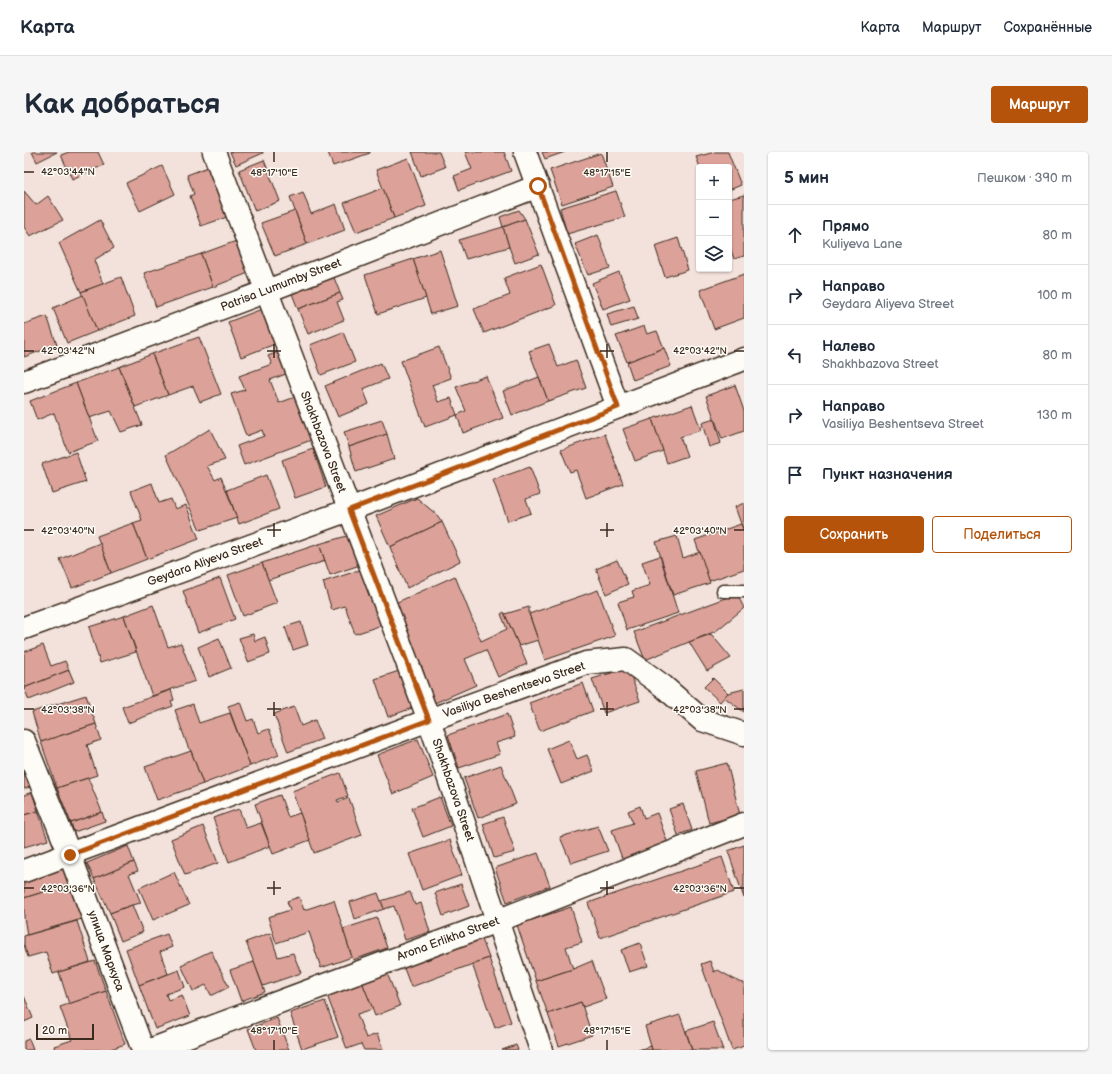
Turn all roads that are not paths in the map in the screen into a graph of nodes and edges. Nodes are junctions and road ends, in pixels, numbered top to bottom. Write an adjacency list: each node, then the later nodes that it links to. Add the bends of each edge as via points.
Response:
1 (214, 152): 4 (street, Shakhbazova Street)
2 (525, 152): 3 (street)
3 (538, 186): 4 (street, Patrisa Lumumby Street); 7 (street)
4 (267, 291): 6 (street, Patrisa Lumumby Street); 8 (street, Shakhbazova Street)
5 (744, 359): 7 (street, Geydara Aliyeva Street)
6 (24, 382)
7 (618, 407): 8 (street, Geydara Aliyeva Street)
8 (349, 510): 11 (street, Geydara Aliyeva Street); 12 (street, Shakhbazova Street)
9 (723, 591): 10 (lane)
10 (744, 591)
11 (24, 628)
12 (429, 720): 13 (street, Vasiliya Beshentseva Street, via 586,663 626,659 663,686 702,720); 16 (street, Vasiliya Beshentseva Street); 18 (street, Shakhbazova Street)
13 (744, 734)
14 (24, 741): 16 (street, улица Маркуса)
15 (744, 824): 18 (street, Arona Erlikha Street)
16 (70, 855): 17 (street, Vasiliya Beshentseva Street); 19 (street, улица Маркуса)
17 (24, 871)
18 (497, 921): 20 (street, Arona Erlikha Street); 21 (street, Shakhbazova Street)
19 (143, 1050)
20 (150, 1050)
21 (541, 1050)

